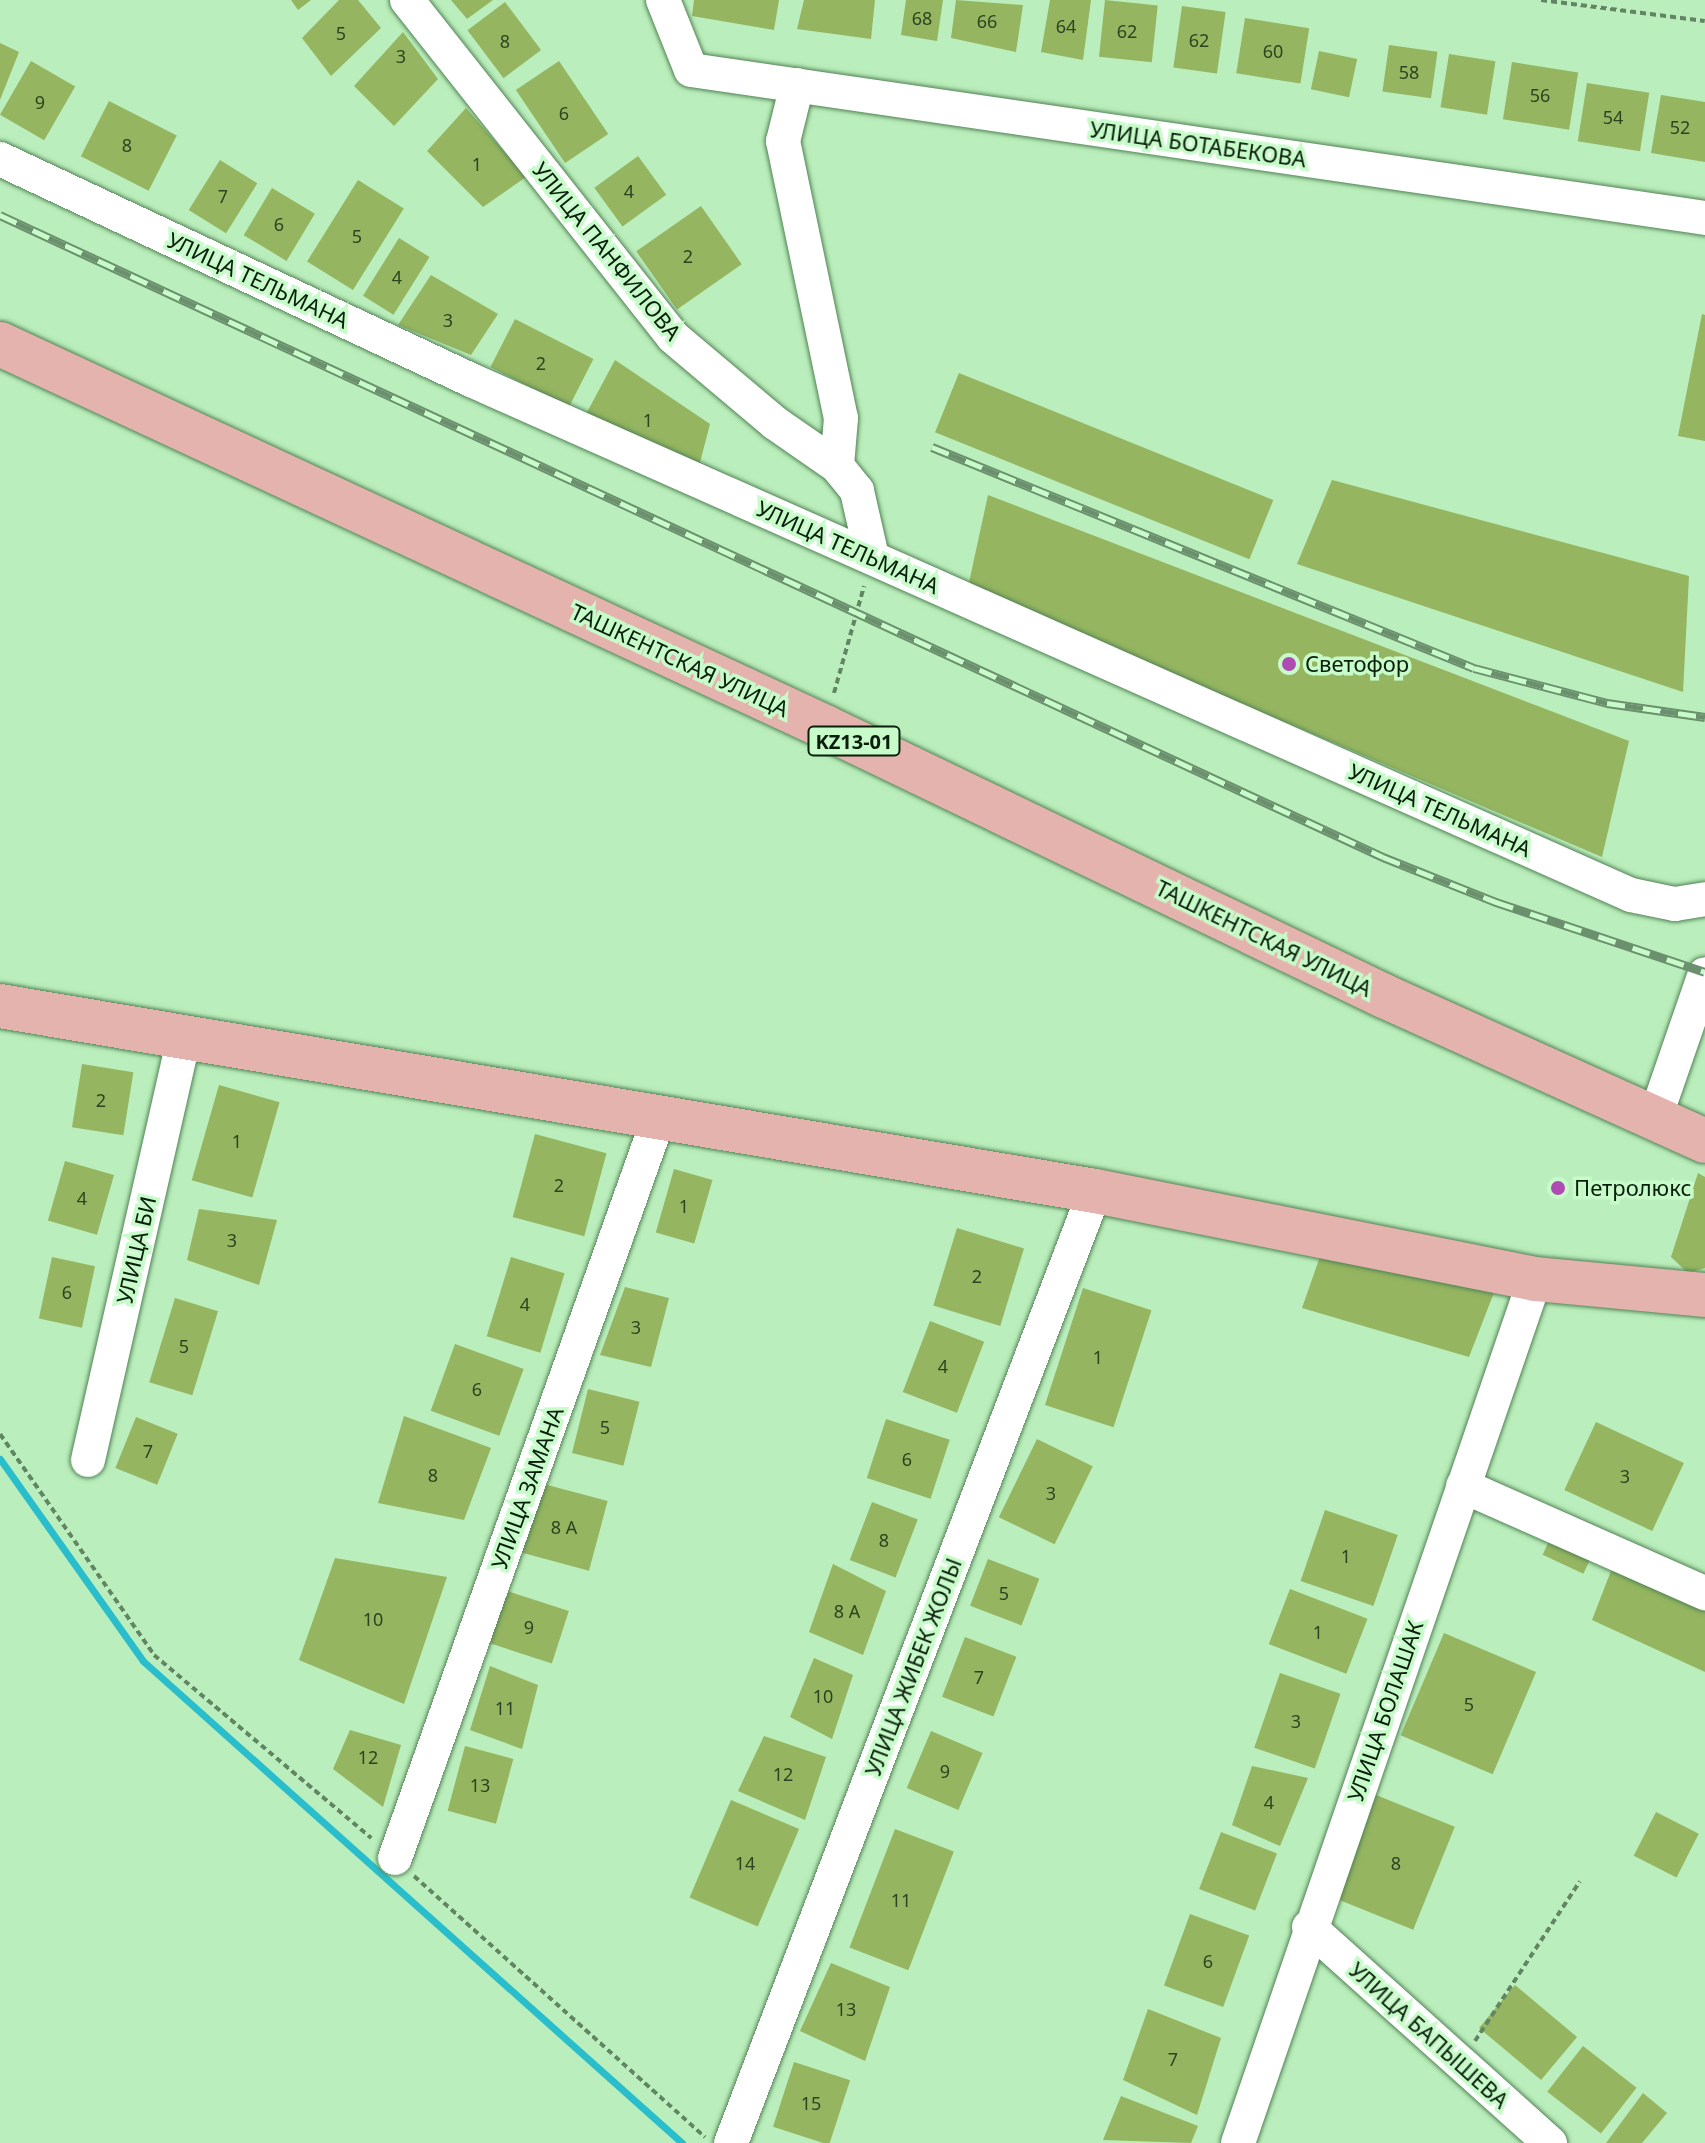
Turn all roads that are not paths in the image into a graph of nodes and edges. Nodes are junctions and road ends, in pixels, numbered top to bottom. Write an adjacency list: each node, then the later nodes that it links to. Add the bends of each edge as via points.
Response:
1 (407, 0): 7 (street, УЛИЦА ПАНФИЛОВА, via 673,337 775,423)
2 (663, 0): 3 (street, УЛИЦА БОТАБЕКОВА, via 691,70)
3 (797, 85): 5 (street, УЛИЦА БОТАБЕКОВА); 7 (street, via 783,141 841,418)
4 (0, 159): 8 (street, УЛИЦА ТЕЛЬМАНА, via 471,380)
5 (1705, 218)
6 (0, 344): 14 (main road, ТАШКЕНТСКАЯ УЛИЦА / KZ13-01, via 825,727 1384,996)
7 (837, 466): 8 (street, УЛИЦА ПАНФИЛОВА, via 857,491)
8 (872, 557): 9 (street, УЛИЦА ТЕЛЬМАНА, via 1631,895 1675,904)
9 (1705, 899)
10 (1705, 974): 14 (street)
11 (0, 1006): 12 (main road)
12 (184, 1039): 13 (main road); 19 (street, УЛИЦА БИ)
13 (659, 1117): 16 (main road); 22 (street, УЛИЦА ЗАМАНА)
14 (1655, 1118): 15 (main road, ТАШКЕНТСКАЯ УЛИЦА / KZ13-01)
15 (1705, 1141)
16 (1095, 1191): 17 (main road); 24 (street, УЛИЦА ЖИБЕК ЖОЛЫ)
17 (1535, 1279): 18 (main road); 20 (street, УЛИЦА БОЛАШАК)
18 (1705, 1295)
19 (88, 1460)
20 (1463, 1486): 21 (street); 23 (street, УЛИЦА БОЛАШАК)
21 (1705, 1593)
22 (395, 1858)
23 (1309, 1927): 25 (street, УЛИЦА БОЛАШАК); 26 (street, УЛИЦА БАПЫШЕВА)
24 (731, 2143)
25 (1238, 2143)
26 (1550, 2143)

